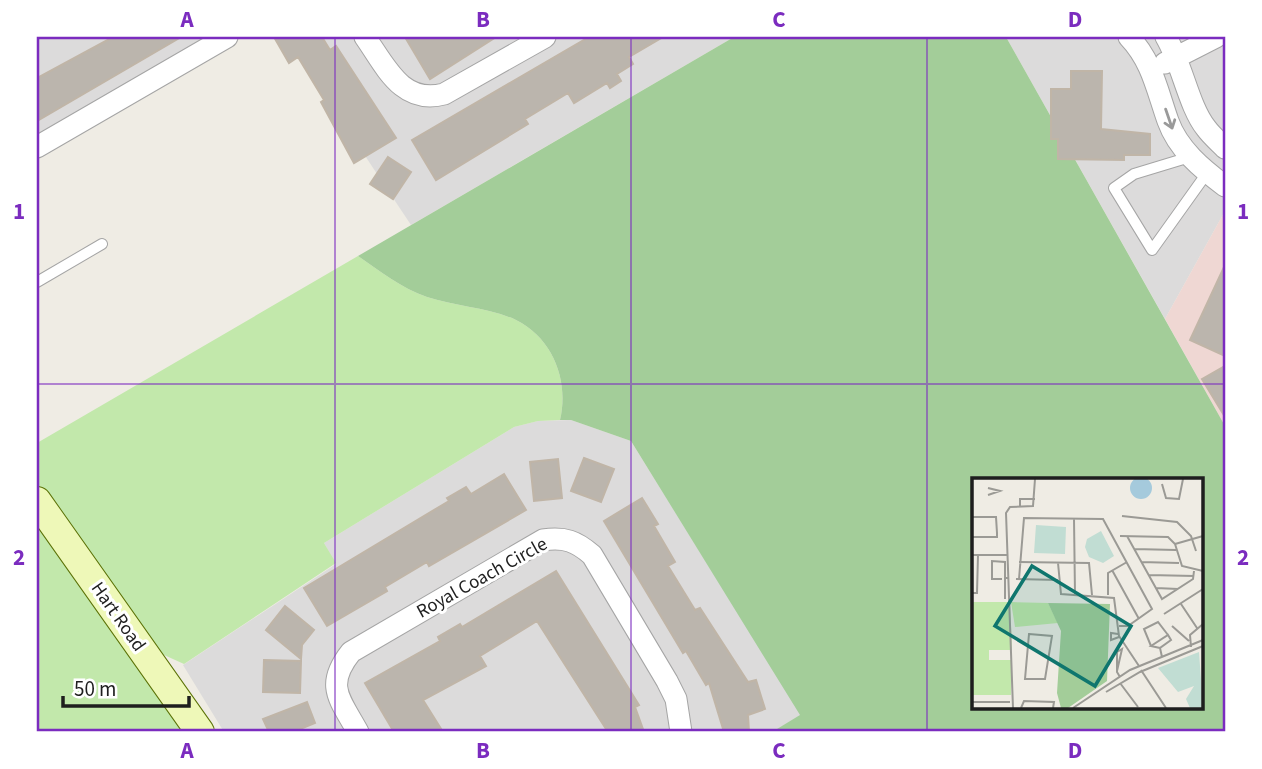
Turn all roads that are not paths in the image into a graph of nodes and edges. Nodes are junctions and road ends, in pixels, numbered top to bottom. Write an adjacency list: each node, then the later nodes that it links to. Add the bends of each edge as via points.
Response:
1 (227, 37): 9 (street)
2 (365, 37): 3 (street, via 409,93 426,98 444,94)
3 (545, 37)
4 (1129, 37): 8 (street)
5 (1166, 37): 7 (street)
6 (1216, 37): 7 (street)
7 (1177, 58): 8 (street); 10 (street, via 1205,128)
8 (1152, 70): 10 (street, one-way to 10, via 1168,120)
9 (37, 147)
10 (1209, 157): 10 (lane, via 1134,174 1114,188 1153,250); 11 (street)
11 (1225, 186)
12 (102, 244): 13 (lane)
13 (37, 282)
14 (37, 501): 15 (street, Hart Road)
15 (200, 732)
16 (358, 732): 17 (street, Royal Coach Circle, via 335,691 337,669 351,652 543,540 561,538 579,543 592,555 667,681 676,699)
17 (681, 732)

